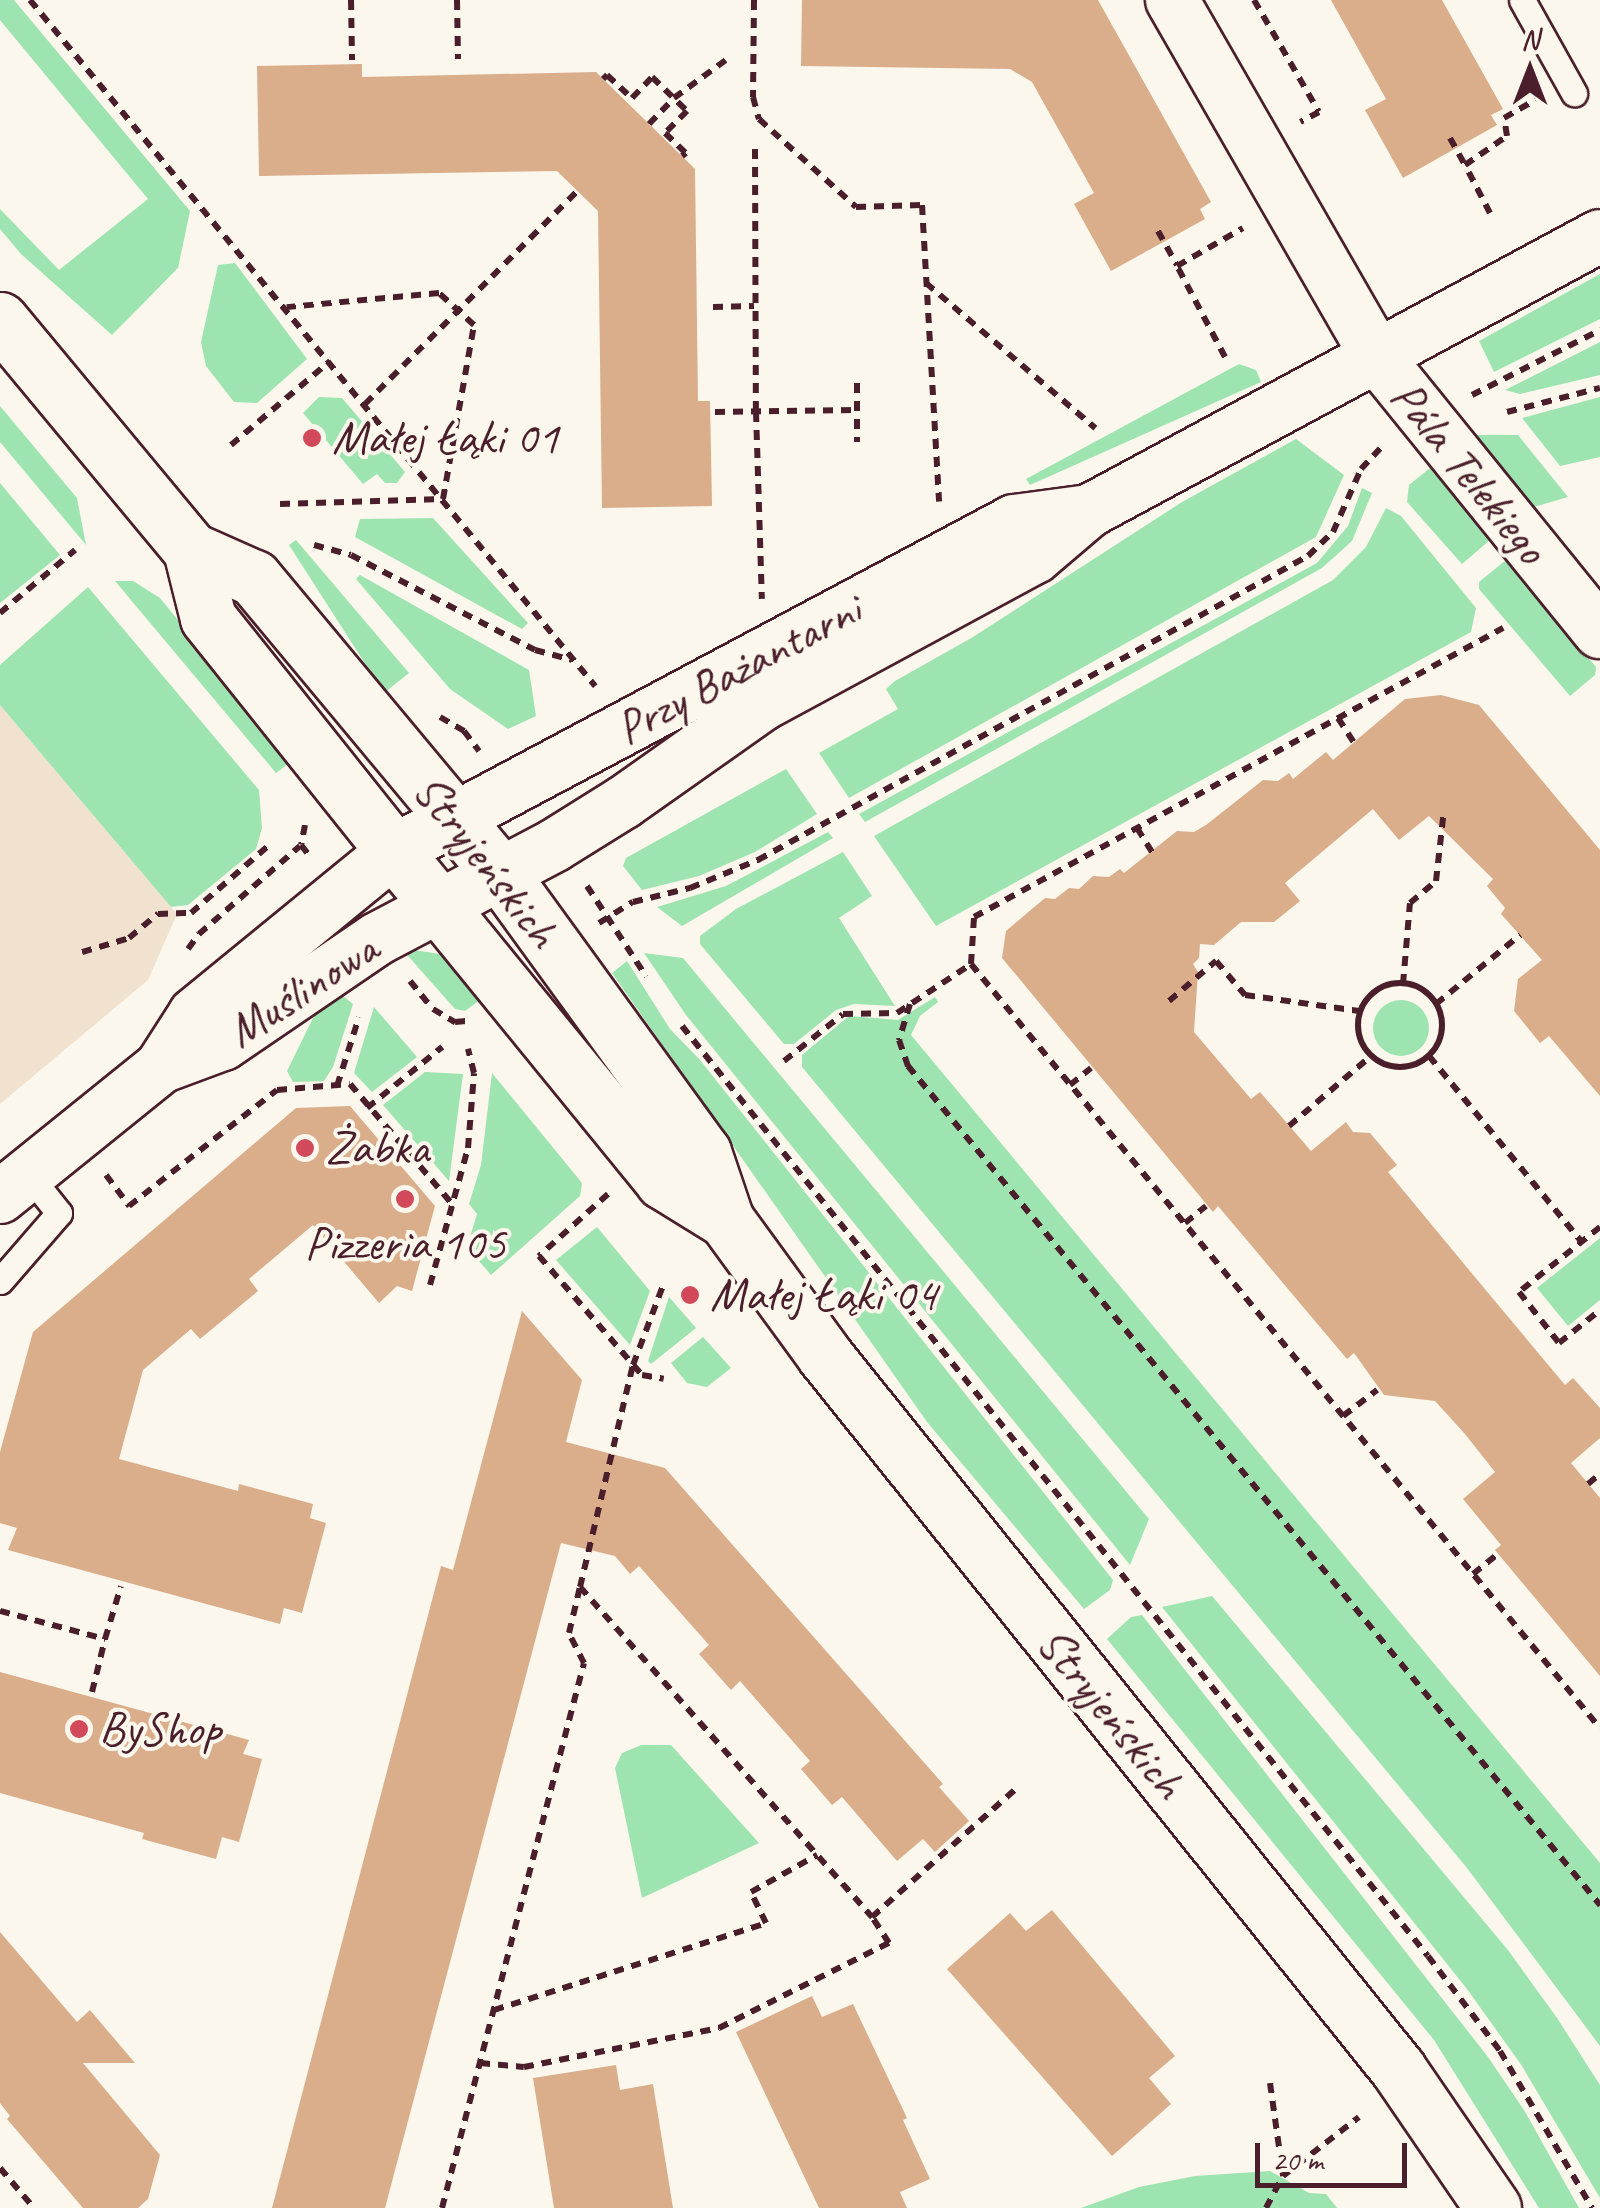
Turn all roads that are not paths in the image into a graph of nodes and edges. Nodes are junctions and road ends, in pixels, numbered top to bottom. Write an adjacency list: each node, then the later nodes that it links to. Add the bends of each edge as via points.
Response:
1 (1172, 0): 6 (street, Pála Telekiego)
2 (1522, 0): 3 (lane)
3 (1571, 87)
4 (1600, 236): 6 (street, Przy Bażantarni)
5 (0, 320): 8 (street, Stryjeńskich)
6 (1377, 357): 7 (street, Przy Bażantarni); 9 (street, Pála Telekiego)
7 (1089, 511): 10 (street, Przy Bażantarni, via 1014,521); 12 (street, Przy Bażantarni, via 1035,557 763,704 624,802)
8 (191, 550): 10 (street, Stryjeńskich, via 254,578); 11 (street, Stryjeńskich, via 208,618)
9 (1600, 632)
10 (454, 818): 11 (street, Przy Bażantarni); 12 (street, Stryjeńskich)
11 (394, 851): 13 (street, Stryjeńskich); 14 (street, Muślinowa, via 195,1014)
12 (500, 874): 13 (street, Przy Bażantarni); 16 (street, Stryjeńskich, via 703,1152)
13 (438, 904): 14 (street, Muślinowa, via 324,972 224,1044); 16 (street, Stryjeńskich, via 663,1181)
14 (161, 1066): 15 (street, Muślinowa)
15 (26, 1191): 17 (lane, via 59,1213)
16 (726, 1220): 18 (street, Stryjeńskich, via 916,1472 1398,2068)
17 (0, 1281)
18 (1494, 2208)

